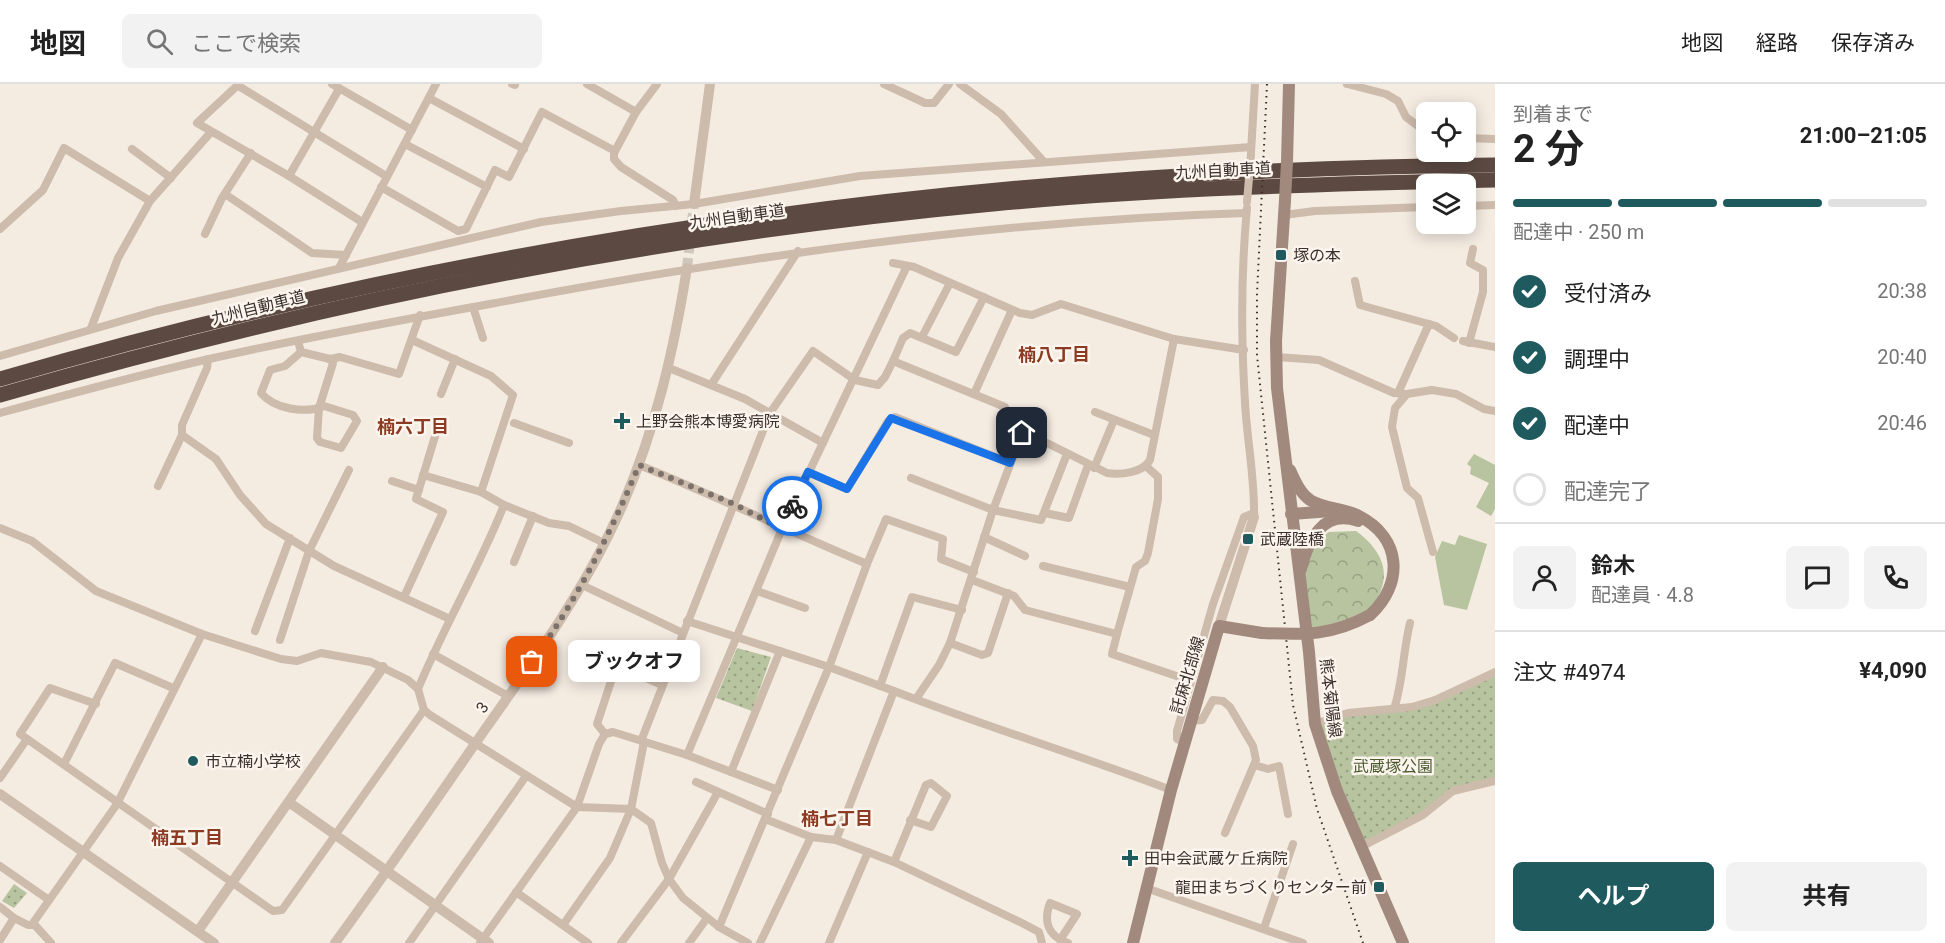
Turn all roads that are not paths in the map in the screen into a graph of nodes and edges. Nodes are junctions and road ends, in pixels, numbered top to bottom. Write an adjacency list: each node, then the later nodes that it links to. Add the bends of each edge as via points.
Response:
1 (587, 84): 14 (street)
2 (657, 84): 14 (street)
3 (710, 84): 37 (street)
4 (884, 84): 5 (street, via 934,103)
5 (949, 84)
6 (960, 84): 27 (street, via 1001,114)
7 (1255, 84): 24 (street)
8 (1288, 84): 43 (main road, 託麻北部線, bridge)
9 (1347, 84): 15 (street, via 1398,100 1406,117)
10 (238, 85): 17 (street, via 197,123); 18 (street)
11 (434, 85): 13 (street)
12 (336, 86): 16 (street); 18 (street)
13 (429, 98): 16 (street); 23 (street)
14 (636, 112): 25 (street)
15 (1416, 124)
16 (412, 130): 21 (street)
17 (211, 132): 26 (street); 31 (street)
18 (315, 133): 29 (street); 30 (street)
19 (1476, 138): 20 (street)
20 (1495, 139)
21 (405, 144): 30 (street); 34 (street)
22 (132, 149): 31 (street)
23 (524, 149): 25 (street, via 542,112); 34 (street, via 509,177 495,170)
24 (1251, 150): 27 (street); 42 (street, bridge)
25 (615, 151): 39 (street, via 614,159 621,167)
26 (251, 153): 29 (street); 35 (street)
27 (1044, 162): 37 (street, via 860,176)
28 (1495, 165): 78 (highway, 九州自動車道, via 1216,172 1050,184 928,195 694,225 468,264 295,301)
29 (290, 176): 44 (street)
30 (386, 176): 33 (street)
31 (171, 178): 36 (street)
32 (1495, 180): 84 (highway, 九州自動車道, via 1156,191 993,204 701,239 357,302 128,358)
33 (381, 187): 34 (street, via 458,231 466,229); 44 (street)
34 (487, 187)
35 (225, 194): 46 (street); 49 (street, via 312,253)
36 (150, 201): 45 (street, via 64,148 43,190); 61 (street, via 118,258)
37 (694, 204): 39 (street)
38 (1495, 205): 40 (street)
39 (676, 206): 52 (street, via 541,222)
40 (1476, 206)
41 (1416, 207): 43 (street, via 1315,210)
42 (1246, 213): 48 (street, via 1014,227); 69 (street)
43 (1284, 215): 72 (main road, 託麻北部線)
44 (362, 222): 49 (street)
45 (0, 229)
46 (205, 234)
47 (1473, 249): 68 (street, via 1470,262 1483,270 1483,292 1466,342)
48 (798, 251): 53 (street); 80 (street)
49 (345, 255): 52 (street)
50 (893, 263): 51 (street)
51 (907, 266): 55 (street); 79 (street)
52 (339, 268): 61 (street)
53 (687, 268): 57 (street); 77 (street, 3)
54 (1355, 281): 60 (street, via 1360,305)
55 (950, 282): 56 (street); 62 (street)
56 (984, 297): 58 (street); 62 (street, via 956,352)
57 (472, 307): 59 (street); 63 (street)
58 (1012, 310): 66 (street, via 1032,315 1061,304); 82 (street)
59 (420, 315): 65 (street); 67 (street)
60 (1429, 324): 64 (street); 83 (street)
61 (91, 328): 71 (street)
62 (922, 337): 76 (street, via 905,335)
63 (483, 338)
64 (1454, 338)
65 (412, 339): 74 (street, via 399,374 340,357); 75 (street)
66 (1174, 339): 69 (street); 95 (street)
67 (298, 341): 70 (street); 73 (street)
68 (1495, 347)
69 (1244, 350): 117 (street)
70 (301, 352): 74 (street); 85 (street, via 285,366 270,370 261,393 290,409)
71 (0, 356)
72 (1277, 357): 83 (street, via 1319,360); 99 (main road, 託麻北部線)
73 (208, 359): 88 (street); 94 (street, via 182,425)
74 (330, 359): 85 (street, via 333,363)
75 (455, 359): 81 (street); 111 (street, via 491,376 513,395)
76 (893, 361): 79 (street, via 878,385); 82 (street)
77 (669, 368): 80 (street); 101 (street, 3)
78 (0, 379)
79 (855, 380): 89 (street, via 813,351); 96 (street)
80 (711, 385): 89 (street)
81 (441, 393)
82 (974, 394): 93 (street, via 1005,407)
83 (1402, 394): 86 (street, via 1432,390 1456,394); 127 (street, via 1392,427 1407,488 1418,498)
84 (0, 395)
85 (319, 408): 85 (street, via 317,438 341,448 357,421 354,415)
86 (1495, 411)
87 (1095, 412): 90 (street)
88 (0, 413)
89 (770, 413): 96 (street); 112 (street)
90 (1114, 420): 95 (street); 102 (street)
91 (514, 423): 97 (street)
92 (436, 433): 106 (street)
93 (1022, 433): 98 (street); 100 (street)
94 (182, 435): 109 (street); 124 (street, via 216,459 266,525)
95 (1154, 435): 103 (street)
96 (823, 442): 105 (street)
97 (568, 443)
98 (1067, 454): 102 (street); 115 (street)
99 (1284, 455): 116 (main road, 託麻北部線); 118 (main road, 託麻北部線, via 1302,494)
100 (1010, 463): 105 (street, via 895,417 888,421 847,489); 114 (street)
101 (639, 465): 112 (street); 125 (street, 3)
102 (1091, 466): 103 (street, via 1116,475); 115 (street, via 1069,518)
103 (1146, 466): 135 (street, via 1158,477 1154,526 1147,558 1136,567)
104 (349, 470): 126 (street)
105 (808, 472): 121 (street)
106 (423, 475): 110 (street); 111 (street)
107 (911, 478): 114 (street)
108 (392, 480): 110 (street)
109 (158, 486)
110 (419, 490): 138 (street, via 416,499 443,512)
111 (481, 492): 113 (street)
112 (734, 504): 121 (street); 142 (street)
113 (504, 505): 119 (street); 141 (street)
114 (993, 510): 115 (street, via 1041,520); 123 (street)
115 (1045, 513)
116 (1291, 514): 118 (main road, 託麻北部線, via 1329,511); 133 (main road, 熊本菊陽線)
117 (1254, 515): 144 (street); 157 (street, via 1244,518)
118 (1357, 515): 122 (main road, 託麻北部線)
119 (533, 516): 125 (street, via 569,526); 129 (street)
120 (0, 528): 147 (street, via 32,541 96,591)
121 (782, 529): 130 (street); 136 (street)
122 (1378, 531): 133 (main road, via 1352,519 1324,524 1309,542); 144 (main road, 託麻北部線, bridge, via 1391,550 1394,575 1387,598 1370,615 1341,630 1321,634 1262,633)
123 (984, 537): 128 (street); 132 (street)
124 (290, 538): 126 (street); 145 (street)
125 (604, 543): 134 (street, 3)
126 (309, 551): 138 (street); 150 (street)
127 (1433, 552)
128 (1025, 556)
129 (514, 562)
130 (867, 564): 132 (street, via 886,519 943,538 940,559); 154 (street)
131 (1042, 566): 135 (street)
132 (973, 576): 137 (street); 140 (street)
133 (1299, 579): 169 (main road, 熊本菊陽線)
134 (582, 585): 146 (street); 163 (street, 3)
135 (1130, 587): 148 (street)
136 (757, 591): 139 (street); 149 (street)
137 (1008, 593): 148 (street, via 1025,610); 151 (street, via 988,653 982,655)
138 (404, 597): 141 (street)
139 (805, 608)
140 (962, 610): 151 (street); 159 (street, via 912,597)
141 (450, 619): 153 (street)
142 (687, 621): 146 (street); 149 (street)
143 (1410, 623): 166 (street)
144 (1219, 626): 168 (main road, 託麻北部線)
145 (255, 632)
146 (683, 633): 158 (street)
147 (202, 634): 155 (street, via 281,659 297,661 321,653 371,662); 160 (street)
148 (1117, 634): 157 (street, via 1112,654)
149 (738, 638): 152 (street); 175 (street)
150 (280, 640)
151 (950, 644): 164 (street)
152 (780, 651): 154 (street); 178 (street)
153 (433, 654): 161 (street); 163 (street)
154 (829, 667): 159 (street); 183 (street)
155 (383, 668): 161 (street); 187 (street)
156 (1495, 672): 166 (street, via 1435,700)
157 (1191, 681): 173 (street, via 1177,731 1177,739)
158 (662, 685): 170 (street, via 621,667 615,669 597,724); 172 (street)
159 (880, 686): 162 (street)
160 (173, 688): 165 (street, via 115,663); 188 (street)
161 (418, 689): 167 (street)
162 (894, 691): 164 (street); 197 (street)
163 (508, 696): 174 (street, 3)
164 (916, 699): 184 (street)
165 (96, 704): 171 (street, via 50,688 20,734); 176 (street)
166 (1394, 709): 169 (street, via 1348,713)
167 (424, 711): 174 (street); 195 (street)
168 (1190, 721): 173 (main road, 託麻北部線); 177 (street, via 1202,720 1213,700 1223,701 1253,746)
169 (1314, 724): 199 (main road, 熊本菊陽線, via 1336,791)
170 (605, 735): 172 (street, via 613,732); 189 (street)
171 (27, 739): 176 (street); 180 (street)
172 (642, 742): 175 (street); 190 (street)
173 (1184, 742): 184 (main road, 託麻北部線)
174 (475, 744): 179 (street); 204 (street, 3)
175 (687, 755): 178 (street)
176 (64, 764): 188 (street)
177 (1254, 765): 191 (street, via 1268,769 1279,766); 194 (street)
178 (731, 772): 183 (street)
179 (526, 776): 189 (street); 210 (street)
180 (0, 778)
181 (1495, 781): 199 (street, via 1453,791 1424,815)
182 (696, 782): 185 (street)
183 (778, 790): 192 (street)
184 (1171, 790): 207 (main road, 託麻北部線)
185 (718, 792): 192 (street); 205 (street)
186 (0, 794): 200 (street)
187 (290, 802): 195 (street); 206 (street)
188 (117, 804): 200 (street); 206 (street)
189 (577, 807): 190 (street); 208 (street)
190 (632, 809): 205 (street, via 651,823); 215 (street, via 610,858)
191 (1288, 814)
192 (767, 817): 196 (street); 216 (street)
193 (910, 820): 193 (street, via 927,783 947,796 932,828); 202 (street)
194 (1225, 833)
195 (336, 834): 204 (street); 206 (street, via 282,910 273,911)
196 (811, 837): 197 (street); 230 (street)
197 (836, 840): 201 (street)
198 (1293, 844): 217 (street)
199 (1361, 847): 235 (main road, 熊本菊陽線)
200 (83, 851): 209 (street); 218 (street)
201 (868, 852): 202 (street); 231 (street)
202 (894, 862): 232 (street, via 1039,932)
203 (0, 866): 209 (street)
204 (387, 871): 210 (street); 224 (street, 3)
205 (669, 879): 213 (street); 227 (street)
206 (231, 882): 218 (street)
207 (1146, 888): 217 (street); 233 (main road, 託麻北部線)
208 (516, 892): 215 (street); 221 (street)
209 (49, 900): 214 (street)
210 (436, 906): 221 (street); 225 (street)
211 (0, 907): 212 (street)
212 (14, 918): 214 (street); 219 (street)
213 (707, 918): 216 (street); 228 (street)
214 (33, 925): 220 (street)
215 (563, 925): 226 (street)
216 (719, 927): 229 (street)
217 (1264, 928): 234 (street)
218 (198, 931): 223 (street)
219 (0, 940)
220 (49, 942)
221 (484, 942)
222 (1064, 942): 222 (street, via 1049,932 1045,917 1050,903 1077,914)
223 (214, 943)
224 (335, 943)
225 (409, 943)
226 (588, 943)
227 (621, 943)
228 (689, 943)
229 (748, 943)
230 (760, 943)
231 (829, 943)
232 (1042, 943)
233 (1133, 943)
234 (1303, 943)
235 (1403, 943)

